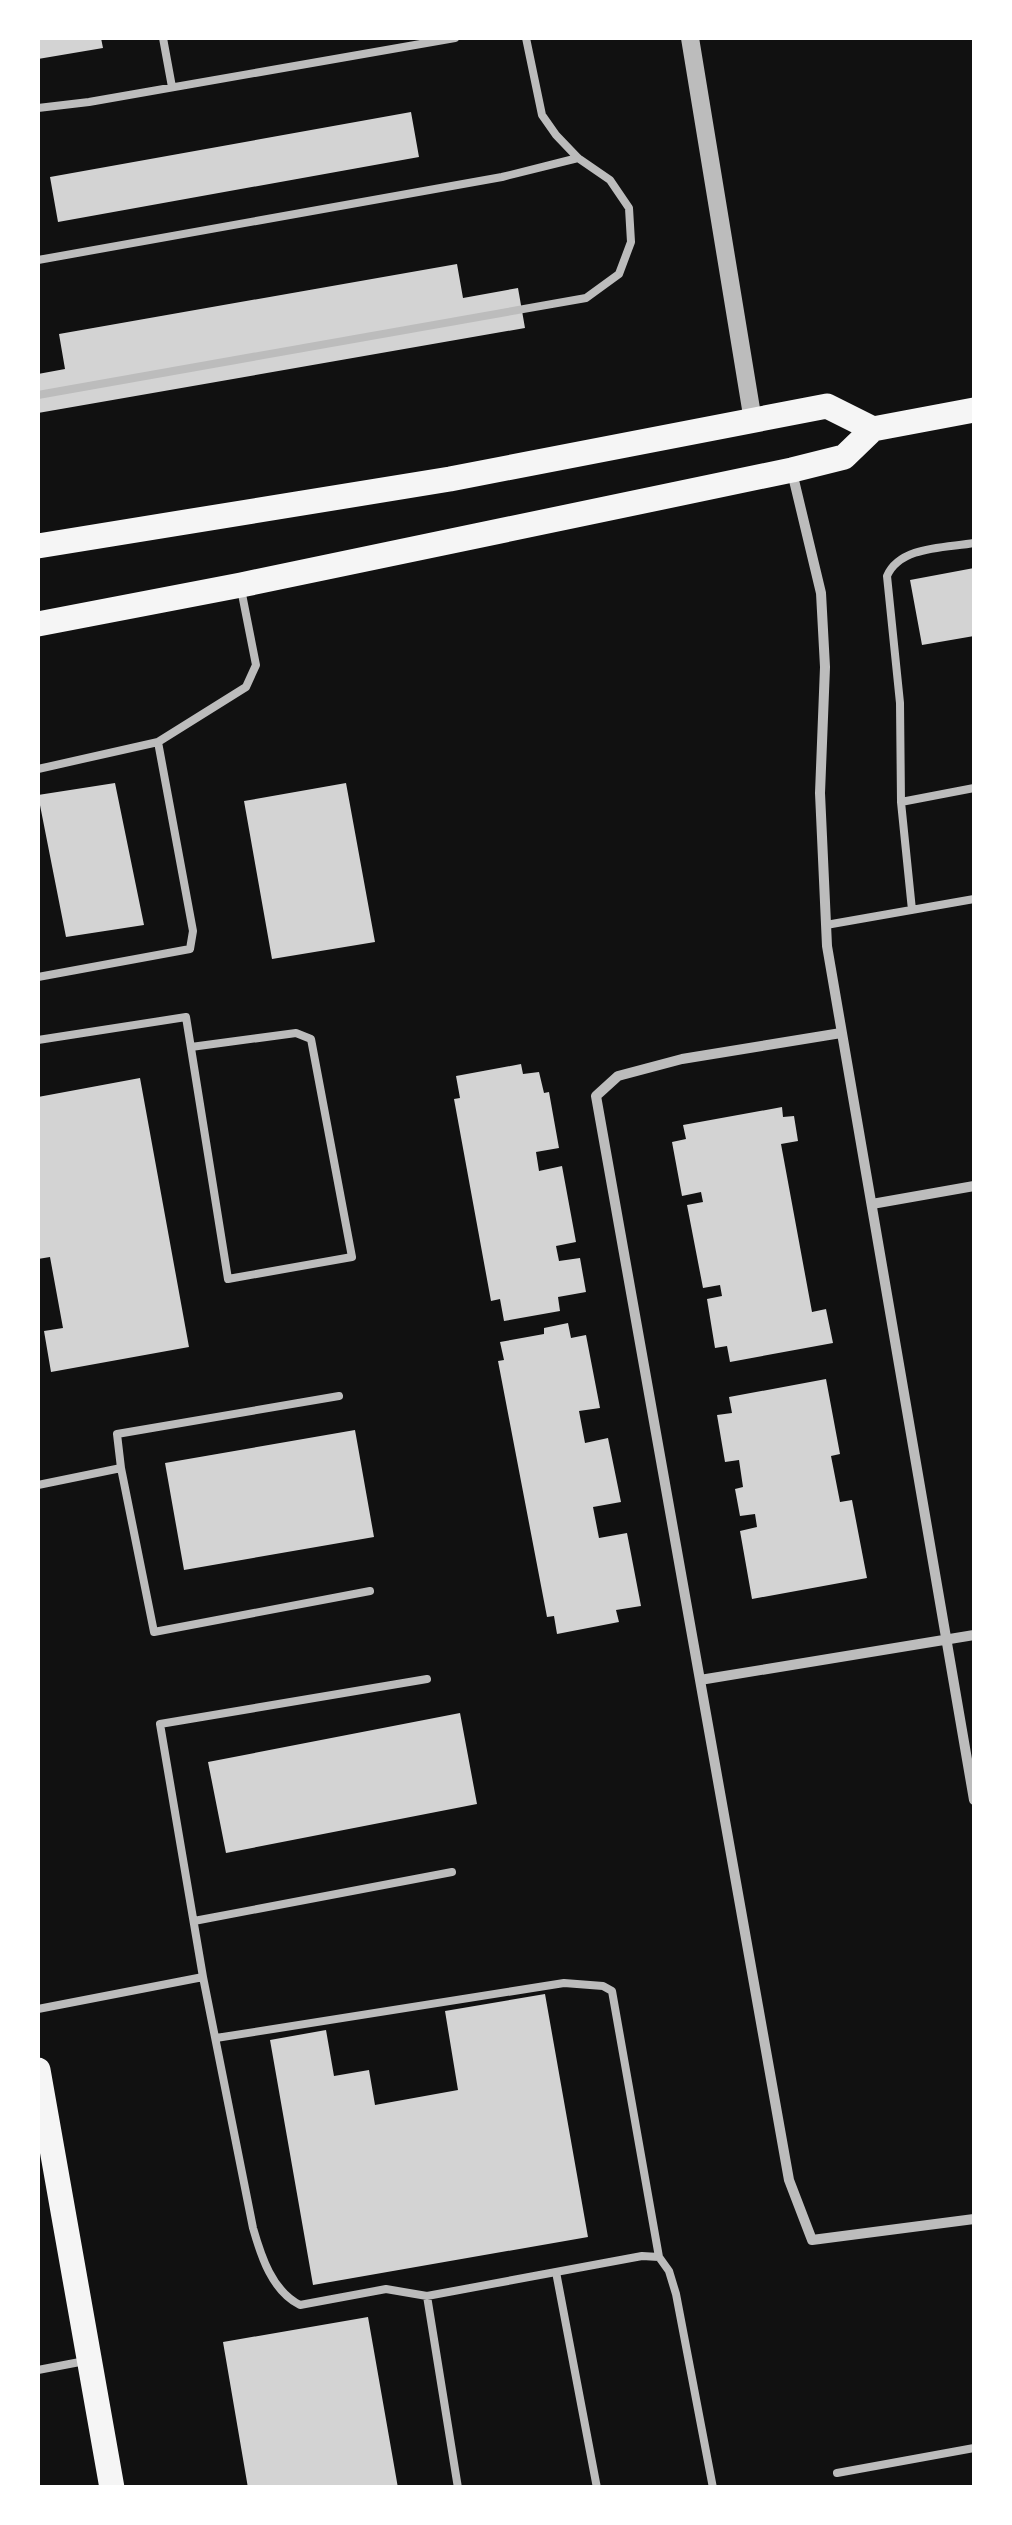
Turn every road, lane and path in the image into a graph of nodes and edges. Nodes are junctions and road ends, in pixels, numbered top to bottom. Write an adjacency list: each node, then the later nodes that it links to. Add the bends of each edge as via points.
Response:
1 (164, 38): 5 (lane)
2 (455, 38): 5 (lane)
3 (526, 38): 7 (lane, via 542,115)
4 (690, 38): 11 (street)
5 (172, 87): 6 (lane)
6 (38, 108)
7 (578, 158): 8 (lane); 9 (lane, via 610,180 629,208 630,242 619,274 586,298)
8 (38, 260)
9 (38, 395)
10 (974, 410): 12 (main road)
11 (754, 421): 12 (main road, via 827,406); 15 (main road)
12 (873, 429): 13 (main road, via 844,457)
13 (792, 470): 16 (main road); 24 (street, via 821,594)
14 (974, 543): 21 (lane, via 908,554 893,562 887,576 900,703)
15 (38, 546)
16 (241, 586): 17 (main road); 18 (lane, via 256,665 246,687)
17 (38, 624)
18 (158, 742): 19 (lane); 25 (lane, via 193,931 190,948)
19 (38, 769)
20 (974, 788): 21 (lane)
21 (901, 802): 23 (lane)
22 (974, 899): 23 (lane)
23 (912, 910): 24 (lane)
24 (826, 925): 26 (street)
25 (38, 976)
26 (840, 1033): 30 (street); 38 (street, via 682,1059 618,1076 596,1096)
27 (38, 1040): 28 (lane, via 186,1017)
28 (191, 1046): 28 (lane, via 296,1033 310,1039 352,1257 228,1279)
29 (974, 1186): 30 (street)
30 (872, 1204): 36 (street)
31 (339, 1396): 32 (lane, via 117,1434)
32 (121, 1468): 33 (lane); 34 (lane, via 154,1632)
33 (38, 1485)
34 (370, 1591)
35 (974, 1636): 36 (street)
36 (945, 1640): 38 (street); 39 (street)
37 (426, 1679): 41 (lane, via 160,1724)
38 (700, 1680): 46 (street, via 789,2180 812,2240)
39 (974, 1800)
40 (452, 1872): 41 (lane)
41 (194, 1922): 42 (lane)
42 (203, 1977): 43 (lane); 44 (lane)
43 (38, 2009)
44 (216, 2038): 47 (lane, via 564,1983 603,1986 612,1991); 49 (lane, via 257,2243 289,2299 300,2304 386,2290)
45 (38, 2070): 50 (main road)
46 (974, 2219)
47 (659, 2257): 48 (lane); 57 (lane, via 676,2294)
48 (556, 2272): 49 (lane); 56 (lane)
49 (427, 2296): 55 (lane)
50 (90, 2360): 51 (lane); 54 (main road)
51 (38, 2370)
52 (974, 2448): 53 (lane)
53 (837, 2473)
54 (112, 2488)
55 (458, 2488)
56 (597, 2488)
57 (714, 2488)

